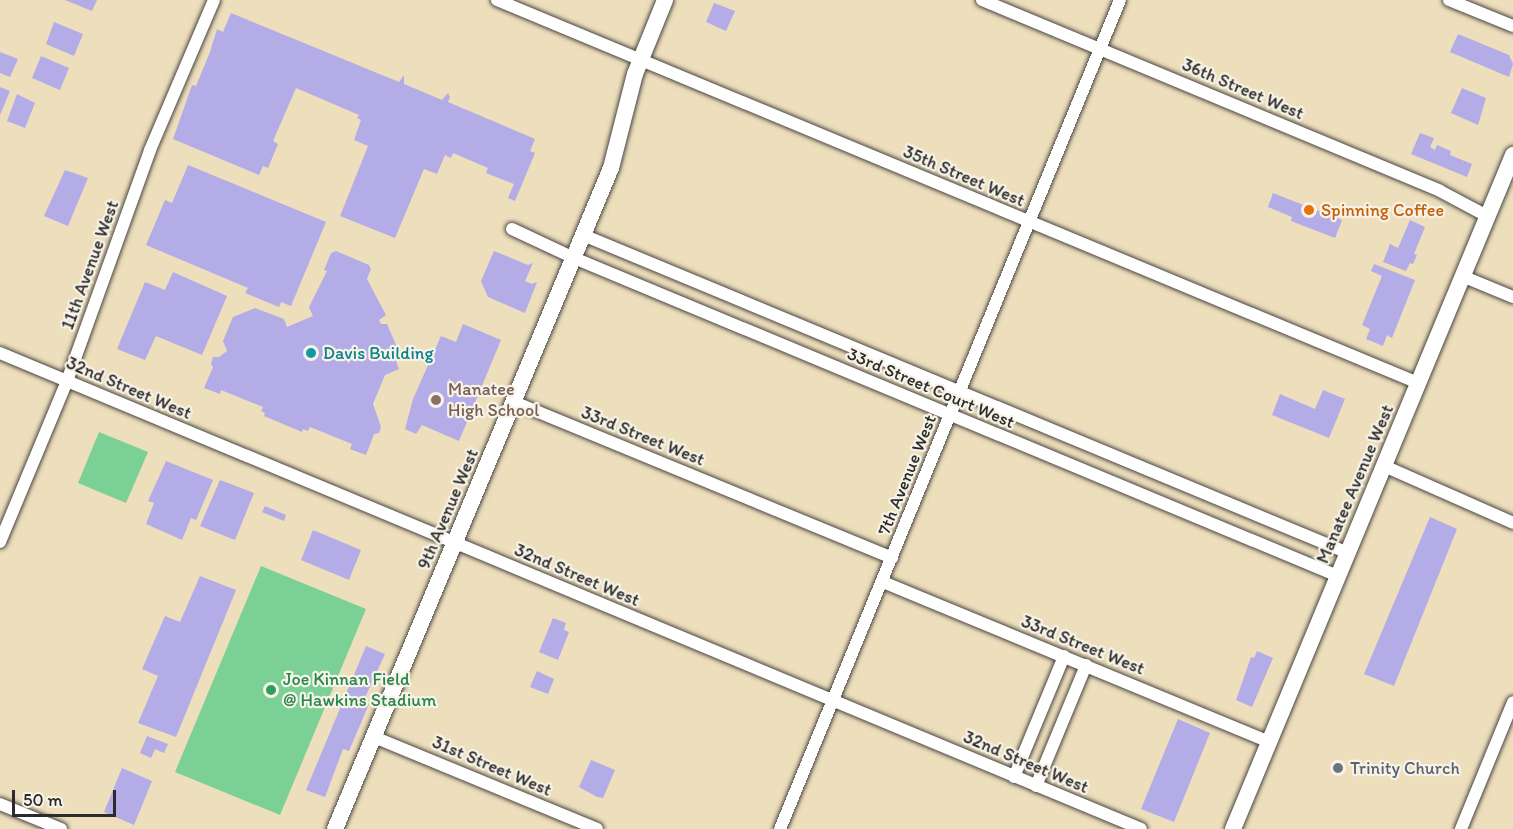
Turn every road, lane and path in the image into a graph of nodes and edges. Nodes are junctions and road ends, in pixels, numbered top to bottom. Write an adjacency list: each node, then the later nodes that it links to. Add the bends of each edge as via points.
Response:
1 (214, 0): 19 (street, 11th Avenue West, via 150,150)
2 (497, 0): 9 (street, 35th Street West)
3 (665, 0): 9 (street, 9th Avenue West)
4 (982, 0): 8 (street, 36th Street West)
5 (1120, 0): 8 (street, 7th Avenue West)
6 (1449, 0): 7 (street)
7 (1513, 26)
8 (1099, 48): 11 (street, 36th Street West, via 1440,191); 12 (street, 7th Avenue West)
9 (641, 59): 12 (street, 35th Street West); 14 (street, 9th Avenue West, via 611,168)
10 (1513, 155): 11 (street, Manatee Avenue West)
11 (1487, 216): 16 (street, Manatee Avenue West)
12 (1028, 222): 20 (street, 35th Street West); 21 (street, 7th Avenue West)
13 (512, 229): 15 (street, 33rd Street Court West)
14 (583, 235): 15 (street, 9th Avenue West); 21 (street, 33rd Street Court West)
15 (574, 258): 22 (street, 9th Avenue West); 23 (street, 33rd Street Court West)
16 (1462, 276): 17 (street); 20 (street, Manatee Avenue West)
17 (1513, 297)
18 (0, 353): 19 (street, 32nd Street West)
19 (67, 381): 26 (street, 11th Avenue West); 27 (street, 32nd Street West)
20 (1418, 383): 24 (street, Manatee Avenue West)
21 (961, 392): 23 (street, 7th Avenue West); 28 (street, 33rd Street Court West)
22 (514, 402): 27 (street, 9th Avenue West); 29 (street, 33rd Street West)
23 (951, 416): 29 (street, 7th Avenue West); 30 (street, 33rd Street Court West)
24 (1384, 466): 25 (street); 28 (street, Manatee Avenue West)
25 (1513, 523)
26 (0, 542)
27 (455, 543): 34 (street, 32nd Street West); 36 (street, 9th Avenue West)
28 (1348, 553): 30 (street, Manatee Avenue West)
29 (892, 558): 31 (street, 7th Avenue West)
30 (1338, 576): 37 (street, Manatee Avenue West)
31 (882, 582): 32 (street, 33rd Street West); 34 (street, 7th Avenue West)
32 (1064, 656): 33 (street, 33rd Street West); 38 (street)
33 (1086, 665): 37 (street, 33rd Street West); 39 (street)
34 (833, 701): 38 (street, 32nd Street West); 44 (street, 7th Avenue West)
35 (1513, 702): 47 (street)
36 (374, 736): 42 (street, 9th Avenue West); 43 (street, 31st Street West)
37 (1269, 742): 46 (street, Manatee Avenue West)
38 (1014, 777): 39 (street, 32nd Street West)
39 (1036, 786): 45 (street, 32nd Street West)
40 (0, 804): 41 (street)
41 (61, 829)
42 (335, 829)
43 (597, 829)
44 (780, 829)
45 (1141, 829)
46 (1233, 829)
47 (1461, 829)

